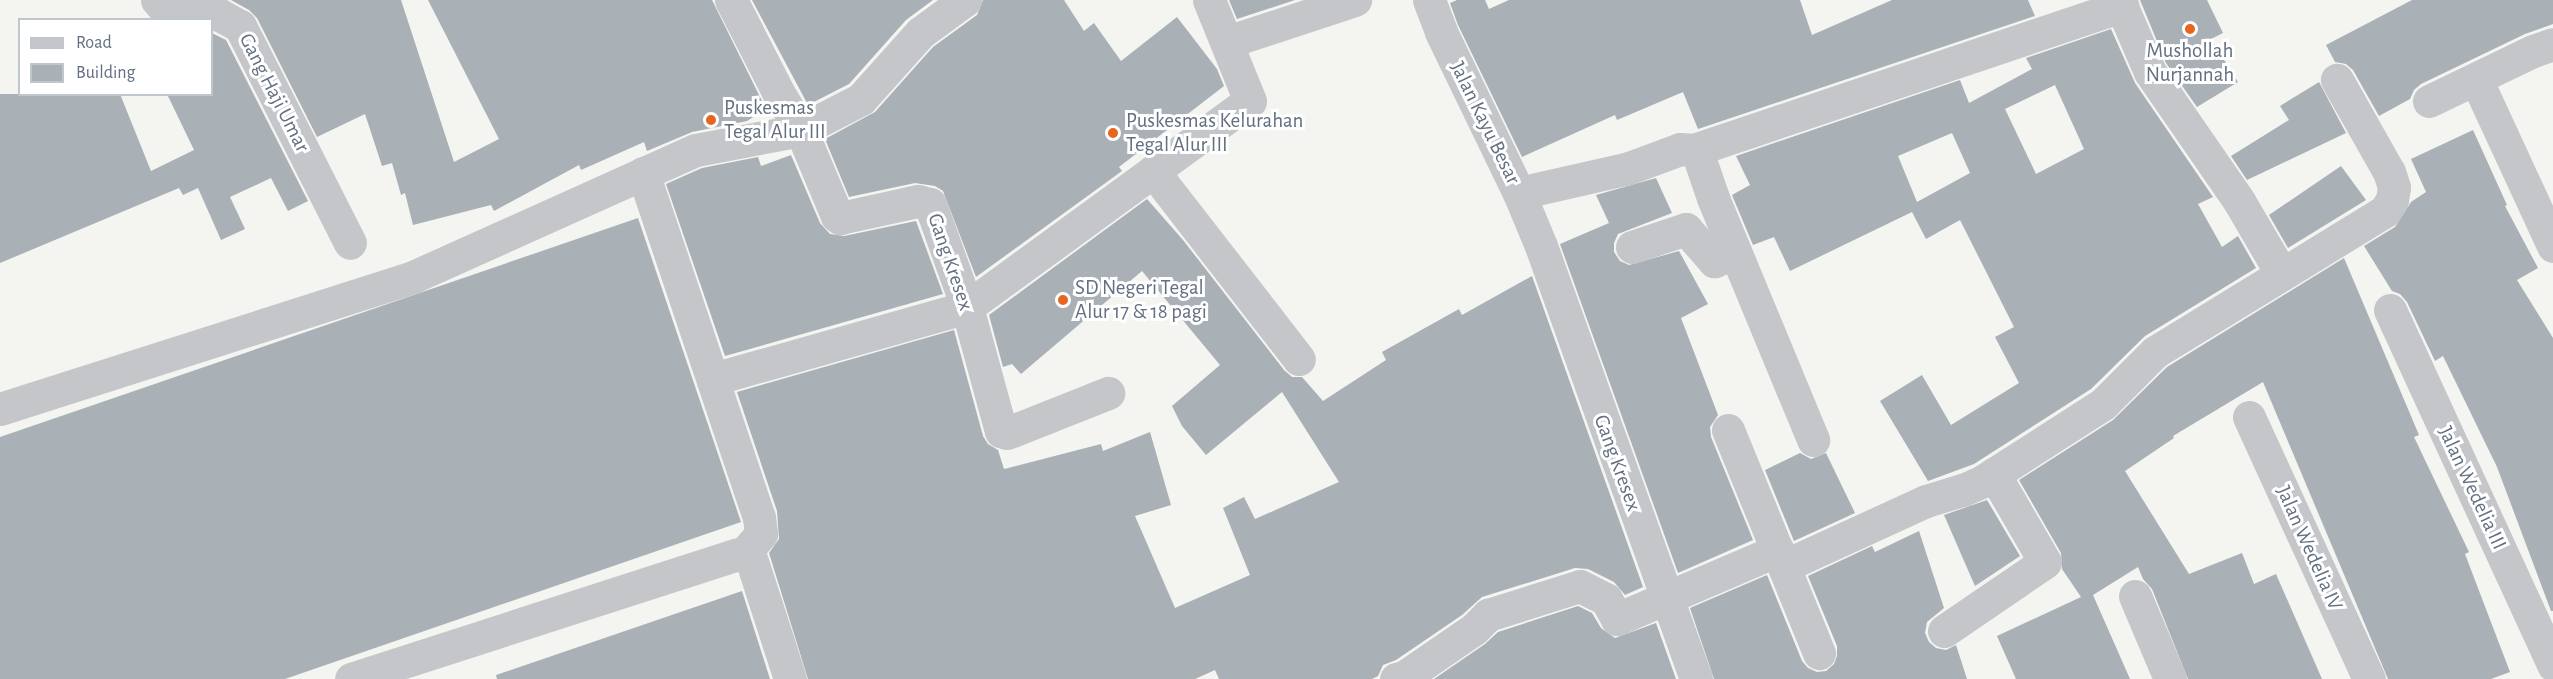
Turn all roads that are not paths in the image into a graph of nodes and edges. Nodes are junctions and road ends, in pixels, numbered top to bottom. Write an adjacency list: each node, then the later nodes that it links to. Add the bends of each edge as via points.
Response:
1 (157, 0): 18 (street, Gang Haji Umar, via 171,16 218,14 240,26)
2 (731, 0): 13 (street, Gang Kresex)
3 (965, 0): 13 (street, via 920,33 861,99)
4 (1209, 0): 8 (street)
5 (1355, 0): 8 (street)
6 (1429, 0): 17 (street, Jalan Kayu Besar)
7 (2121, 3): 14 (street); 23 (street, via 2150,72 2239,201)
8 (1227, 42): 15 (street, via 1250,101)
9 (2553, 44): 10 (street)
10 (2476, 79): 12 (street); 20 (street)
11 (2337, 80): 23 (street, via 2389,172 2394,187 2392,200 2385,211)
12 (2429, 101)
13 (801, 130): 16 (street, via 696,150); 24 (street, Gang Kresex, via 840,218 929,202)
14 (1694, 150): 17 (street, via 1680,149 1629,168); 22 (street)
15 (1153, 171): 24 (street); 26 (street)
16 (643, 173): 27 (street); 29 (street, via 413,278)
17 (1519, 193): 19 (street, Jalan Kayu Besar)
18 (350, 243)
19 (1541, 246): 37 (street, Gang Kresex)
20 (2553, 246)
21 (1632, 247): 22 (street, via 1686,229 1713,261)
22 (1736, 253): 32 (street)
23 (2281, 273): 33 (street, via 2155,352 2103,404)
24 (967, 307): 27 (street); 28 (street, Gang Kresex, via 1004,433)
25 (2390, 310): 40 (street, Jalan Wedelia III)
26 (1299, 359)
27 (713, 379): 42 (street, via 759,517 761,534 748,549)
28 (1108, 393)
29 (0, 408)
30 (2250, 417): 46 (street, Jalan Wedelia IV)
31 (1728, 430): 35 (street)
32 (1813, 440)
33 (1994, 474): 35 (street, via 1964,490); 38 (street, via 2045,562)
34 (737, 554): 41 (street)
35 (1781, 558): 37 (street); 39 (street)
36 (2135, 596): 45 (street)
37 (1665, 597): 43 (street, via 1617,619 1606,599 1580,586 1488,615 1465,635); 44 (street, Gang Kresex)
38 (1944, 631)
39 (1819, 653)
40 (2553, 667): 47 (street)
41 (351, 679)
42 (790, 679)
43 (1396, 679)
44 (1696, 679)
45 (2170, 679)
46 (2369, 679)
47 (2530, 679)

